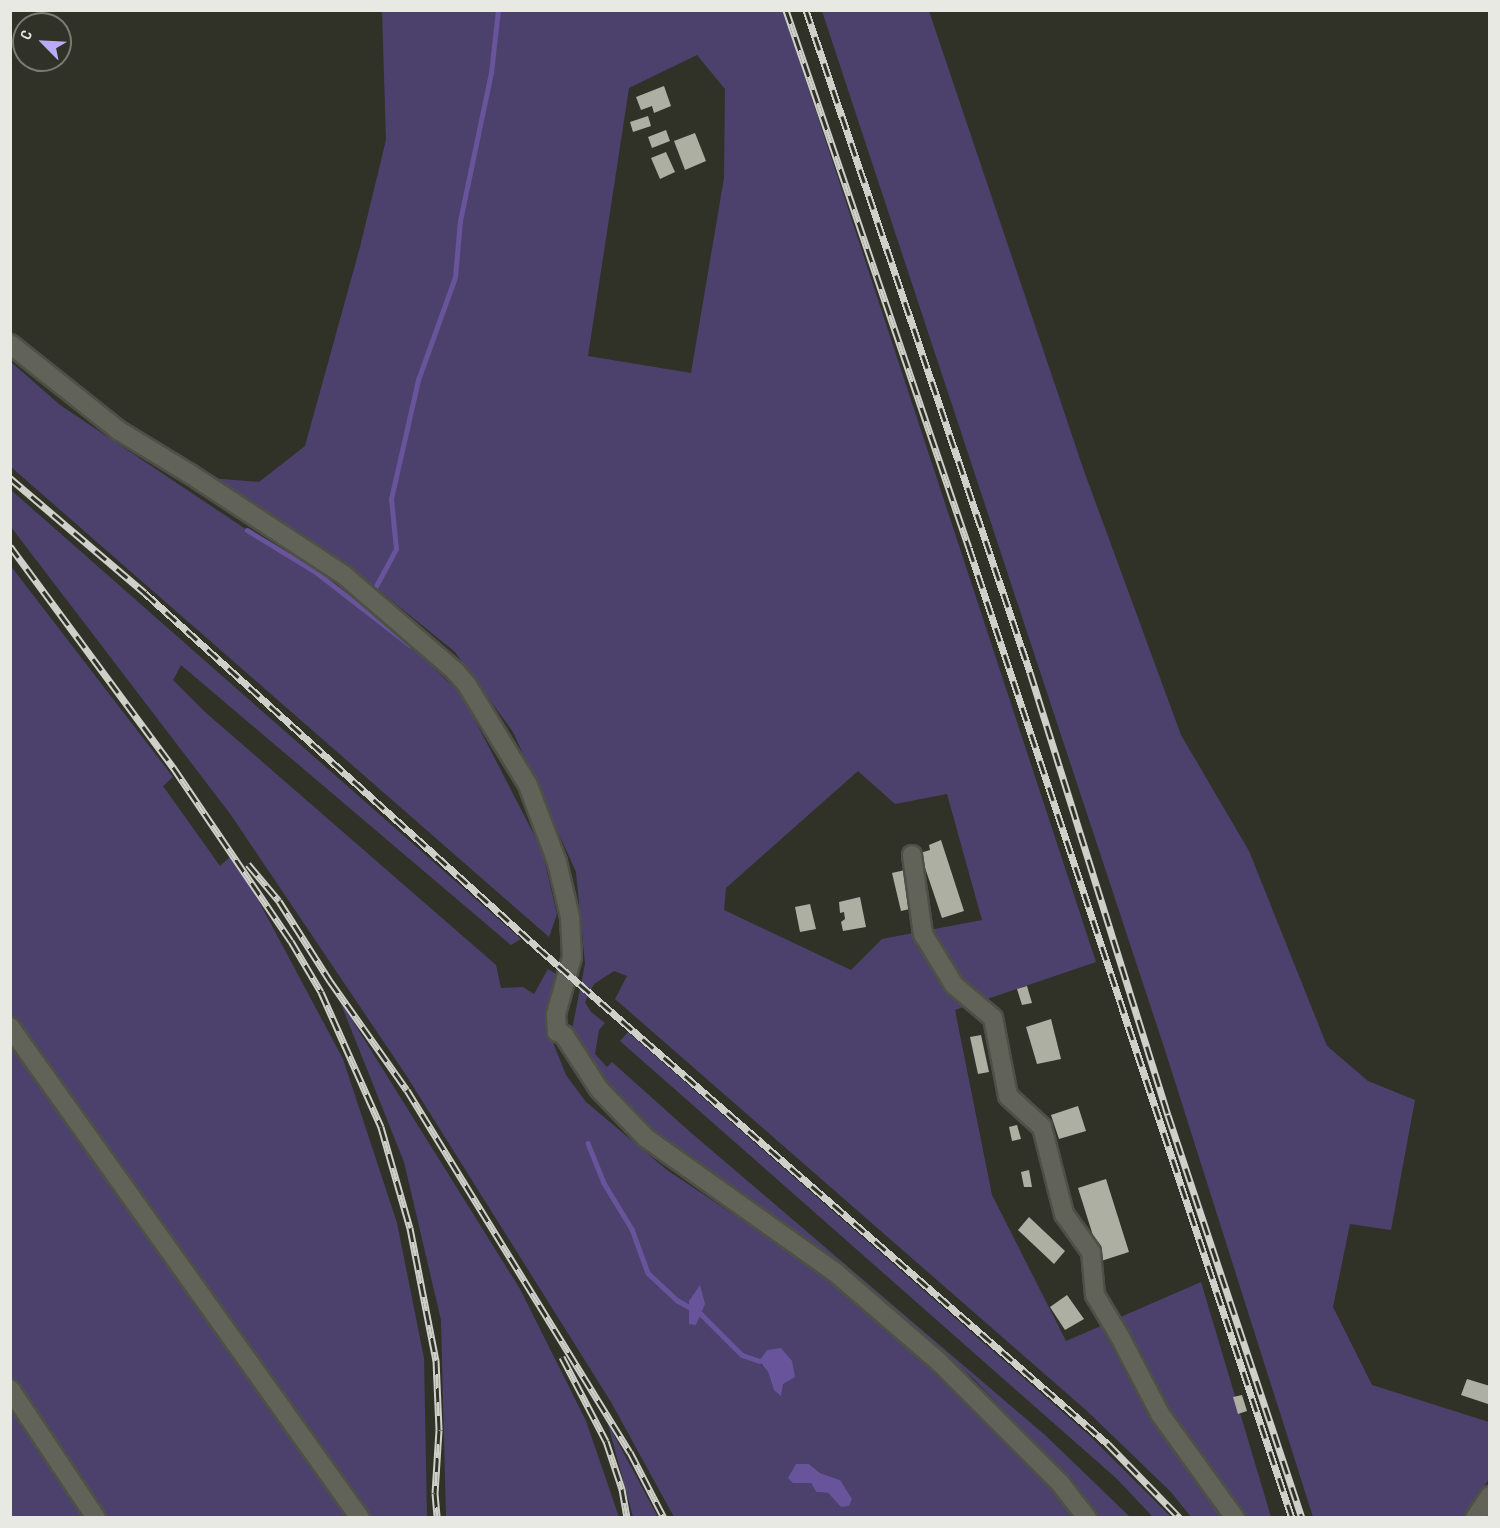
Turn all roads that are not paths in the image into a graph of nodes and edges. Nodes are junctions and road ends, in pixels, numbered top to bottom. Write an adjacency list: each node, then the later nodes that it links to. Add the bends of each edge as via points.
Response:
1 (10, 344): 8 (street, via 118,430 345,576 455,671 528,786 557,862 570,917 572,957 556,1014 557,1032 564,1035 599,1089 646,1138 836,1273 939,1362 1060,1483)
2 (912, 855): 9 (street, via 923,934 954,985 993,1017 1008,1096 1042,1127 1064,1214 1091,1252 1095,1295 1160,1414)
3 (10, 1027): 7 (street)
4 (10, 1389): 6 (street)
5 (1490, 1496): 10 (street)
6 (96, 1518)
7 (360, 1518)
8 (1087, 1518)
9 (1235, 1518)
10 (1475, 1518)

